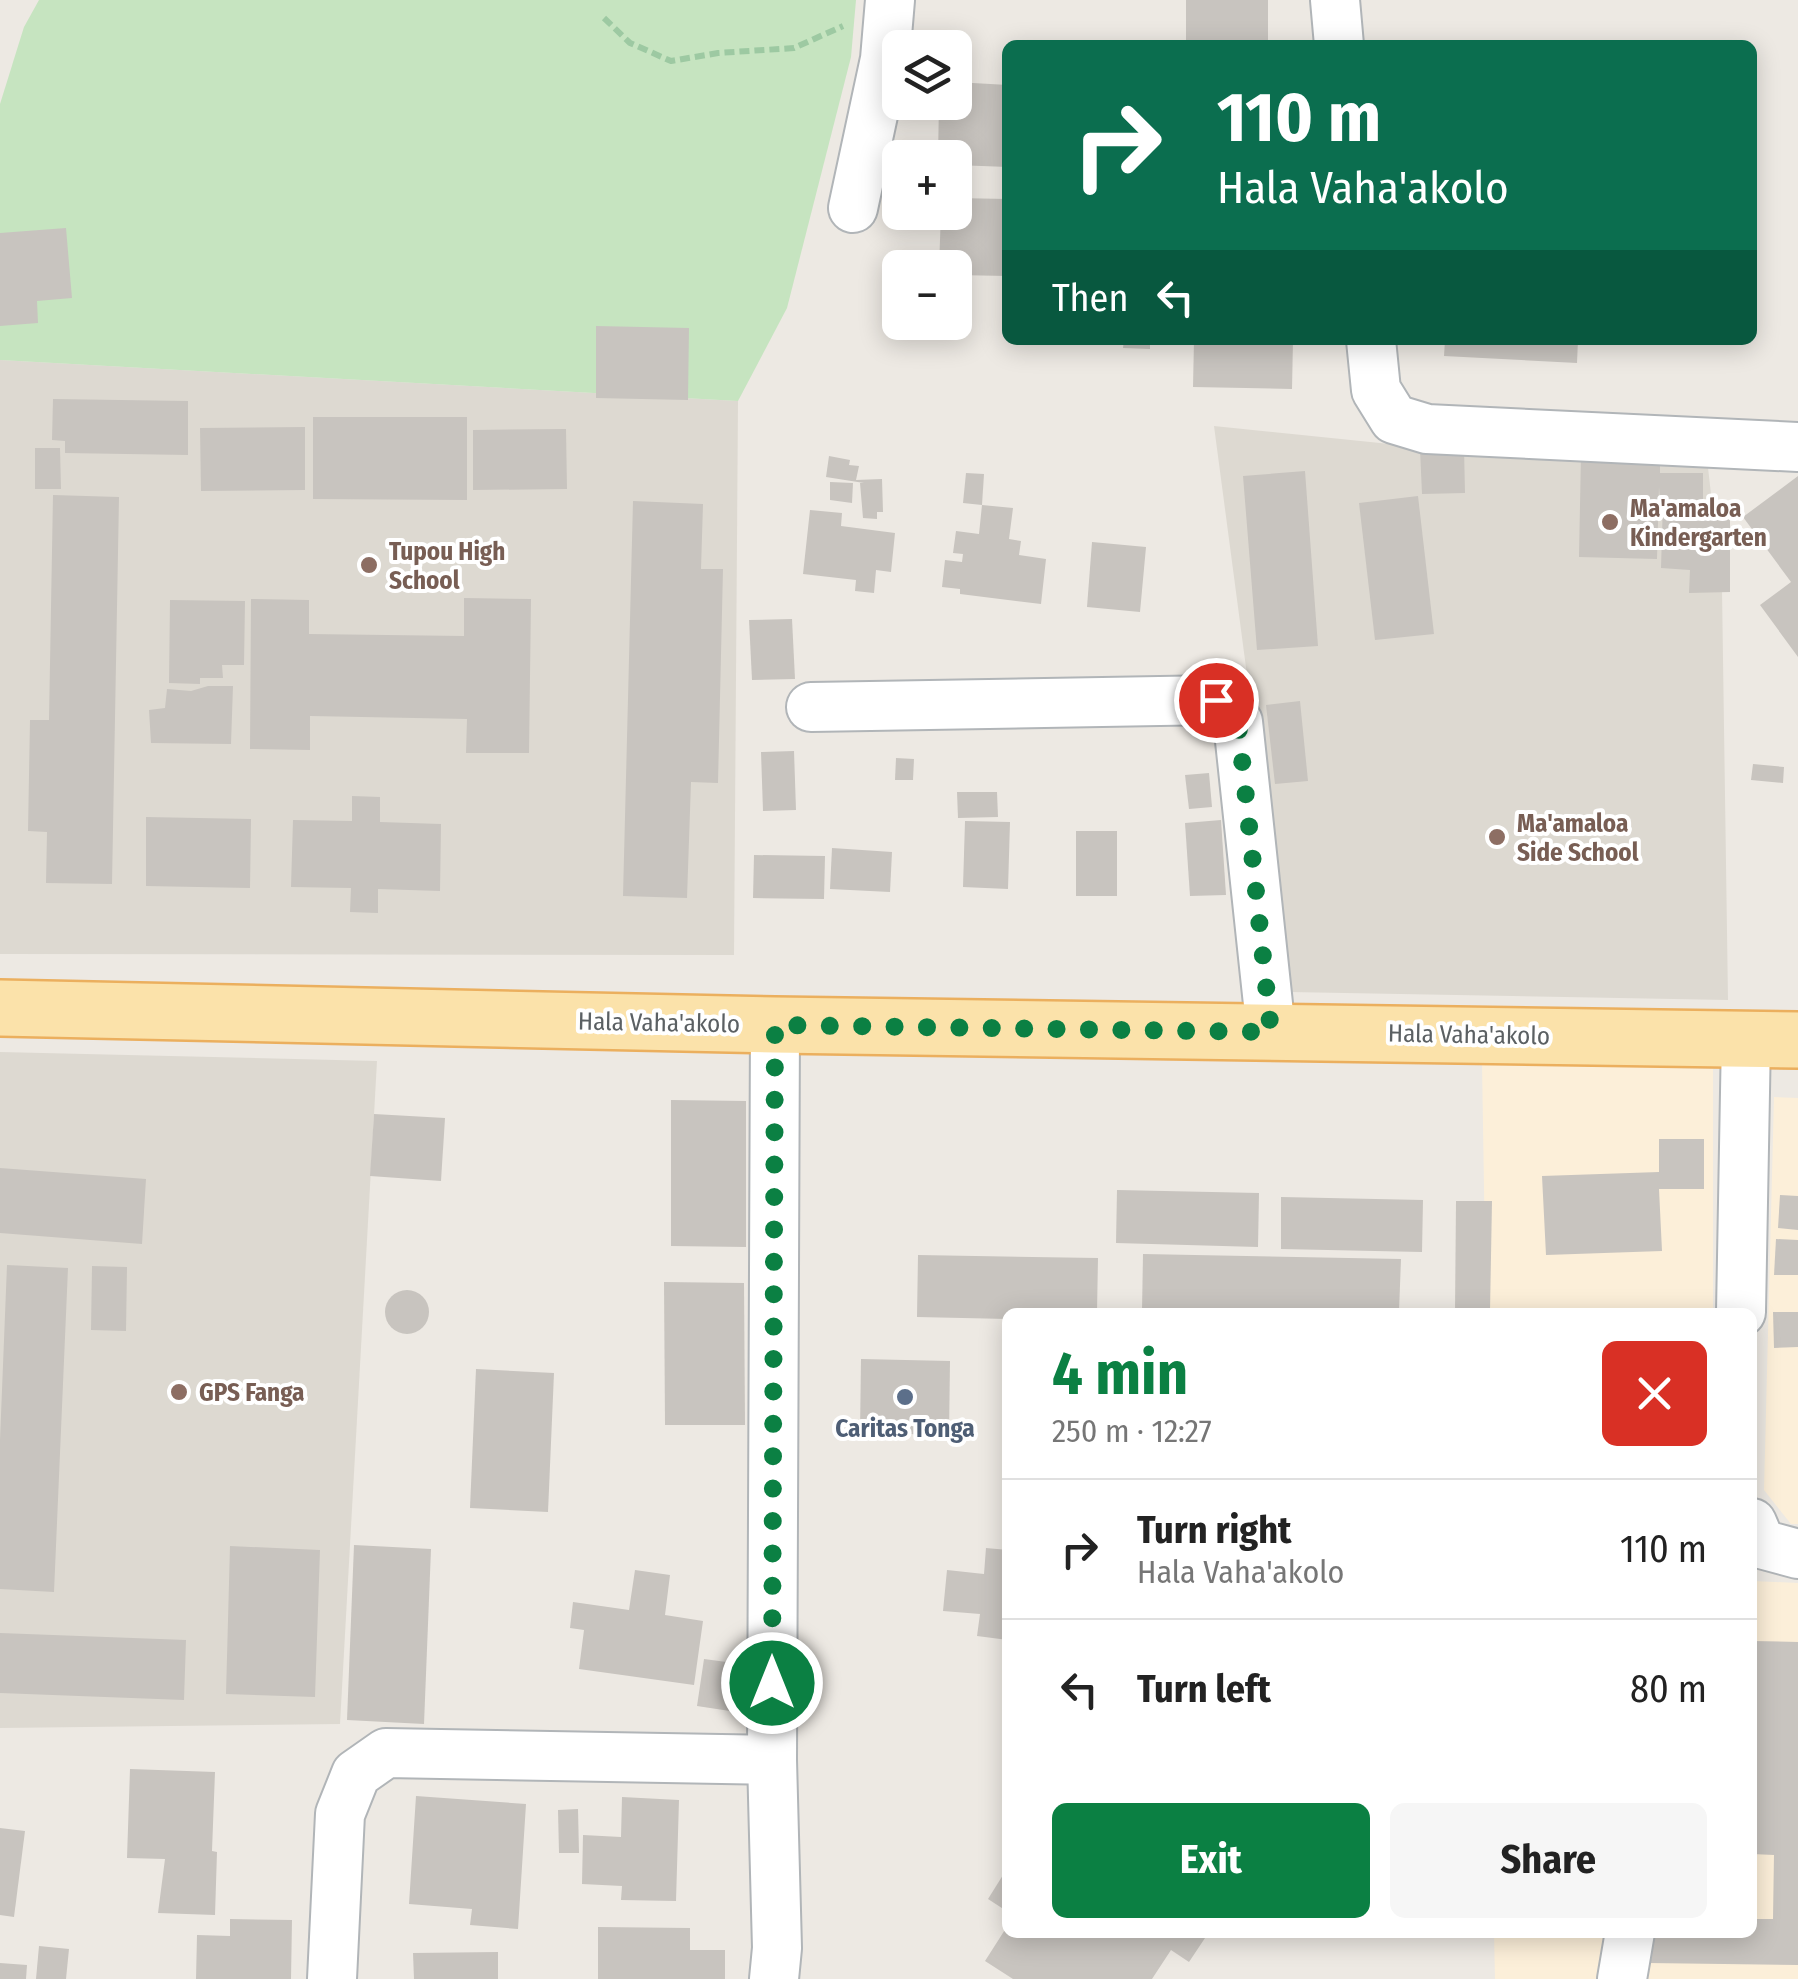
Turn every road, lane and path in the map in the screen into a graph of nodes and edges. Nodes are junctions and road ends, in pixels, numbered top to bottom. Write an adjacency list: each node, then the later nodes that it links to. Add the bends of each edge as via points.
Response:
1 (1335, 0): 4 (street)
2 (890, 2): 3 (path, via 794,48 670,62 630,43); 5 (street, via 885,59)
3 (604, 18)
4 (1339, 40)
5 (853, 208)
6 (1372, 345): 7 (street, via 1376,390 1394,419 1427,428)
7 (1798, 447)
8 (812, 707): 11 (street, via 1216,700 1238,722)
9 (0, 1008): 10 (main road, Hala Vaha'akolo)
10 (775, 1025): 11 (main road, Hala Vaha'akolo); 14 (street)
11 (1271, 1032): 12 (main road, Hala Vaha'akolo)
12 (1772, 1039): 13 (street)
13 (1740, 1308)
14 (772, 1760): 16 (street, via 386,1753 356,1774 340,1814); 17 (street)
15 (1629, 1938): 18 (street)
16 (332, 1979)
17 (774, 1979)
18 (1622, 1979)

